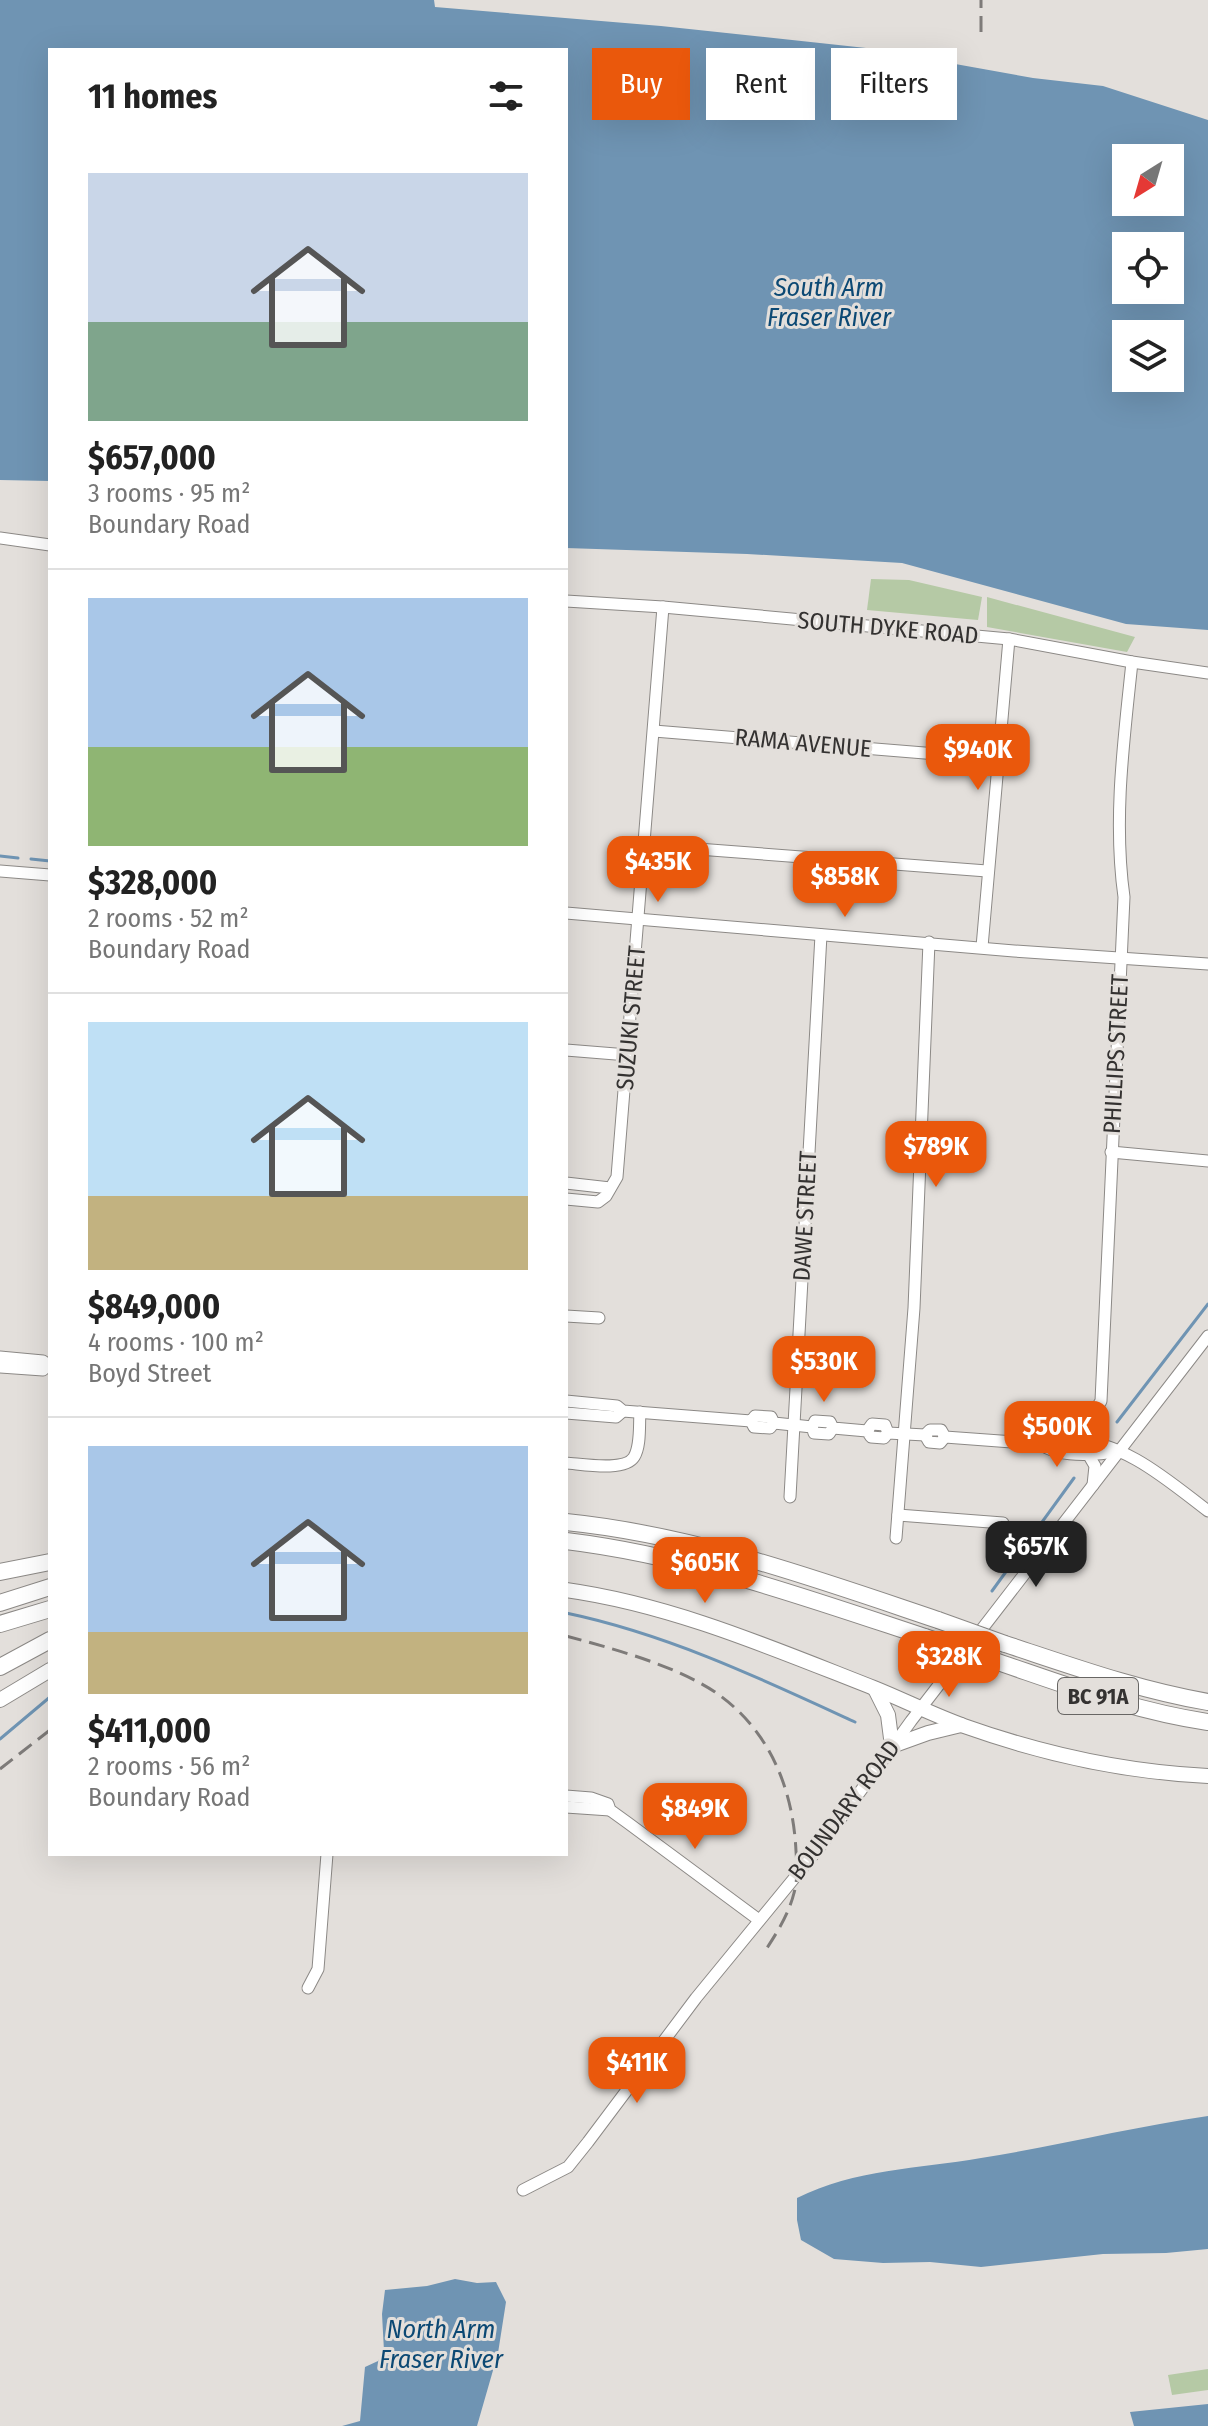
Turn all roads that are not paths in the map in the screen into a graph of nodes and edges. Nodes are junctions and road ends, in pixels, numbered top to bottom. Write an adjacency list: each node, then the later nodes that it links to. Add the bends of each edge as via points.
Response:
1 (0, 538): 2 (street)
2 (48, 545)
3 (568, 601): 4 (street, SOUTH DYKE ROAD)
4 (663, 607): 5 (street, SOUTH DYKE ROAD); 8 (street, SUZUKI STREET)
5 (1009, 639): 6 (street, SOUTH DYKE ROAD); 9 (street)
6 (1132, 662): 7 (street, SOUTH DYKE ROAD); 19 (street, PHILLIPS STREET, via 1118,841 1124,897)
7 (1208, 673)
8 (654, 731): 9 (street, RAMA AVENUE); 10 (street, SUZUKI STREET)
9 (998, 759): 12 (street)
10 (645, 845): 12 (street); 15 (street, SUZUKI STREET)
11 (0, 871): 13 (street)
12 (987, 871): 18 (street)
13 (48, 875)
14 (568, 913): 15 (street)
15 (639, 920): 16 (street); 22 (street, SUZUKI STREET)
16 (821, 935): 17 (street); 39 (street, DAWE STREET)
17 (929, 942): 18 (street); 40 (street)
18 (982, 947): 19 (street)
19 (1120, 959): 20 (street); 23 (street, PHILLIPS STREET)
20 (1208, 964)
21 (568, 1050): 22 (street)
22 (628, 1055): 26 (street, SUZUKI STREET, via 617,1177)
23 (1111, 1152): 24 (street); 41 (street, PHILLIPS STREET, via 1101,1401)
24 (1208, 1161)
25 (568, 1183): 26 (street)
26 (610, 1188): 27 (street, via 598,1202)
27 (568, 1199)
28 (568, 1316): 29 (street)
29 (599, 1318)
30 (1208, 1336): 43 (street, BOUNDARY ROAD)
31 (0, 1357): 32 (street)
32 (48, 1365)
33 (0, 1367): 34 (street)
34 (48, 1367)
35 (568, 1401): 36 (street)
36 (623, 1411): 37 (street); 38 (street, via 616,1417)
37 (640, 1412): 39 (street, via 751,1421 755,1416 771,1417 774,1423); 45 (street, via 630,1462)
38 (568, 1413)
39 (794, 1425): 40 (street, via 830,1422 833,1428 867,1431 872,1424 885,1425 888,1433); 47 (street, DAWE STREET)
40 (904, 1434): 42 (street, via 941,1430 945,1437); 49 (street)
41 (1077, 1440): 42 (street, via 1049,1438); 43 (street)
42 (1040, 1444): 44 (street, via 1050,1451)
43 (1121, 1451): 44 (street); 46 (street, BOUNDARY ROAD); 48 (street)
44 (1088, 1454): 46 (street, via 1095,1466)
45 (568, 1463)
46 (1093, 1486): 67 (street, BOUNDARY ROAD)
47 (790, 1497)
48 (1208, 1511)
49 (898, 1515): 51 (street); 52 (street)
50 (568, 1522): 66 (highway, BC 91A, bridge, via 722,1550 1113,1679)
51 (1003, 1523)
52 (896, 1538)
53 (568, 1541): 68 (highway, BC 91A, bridge, via 710,1568 1101,1697)
54 (48, 1562): 55 (highway)
55 (0, 1572)
56 (48, 1588): 58 (highway)
57 (568, 1590): 64 (main road, via 714,1627)
58 (0, 1603)
59 (48, 1610): 60 (highway)
60 (0, 1624)
61 (48, 1641): 62 (highway)
62 (0, 1667)
63 (48, 1671): 65 (main road)
64 (875, 1689): 67 (main road); 70 (main road, via 888,1715)
65 (0, 1700)
66 (1208, 1702)
67 (922, 1709): 69 (main road); 70 (street, BOUNDARY ROAD)
68 (1208, 1722)
69 (961, 1725): 70 (main road); 71 (main road, via 1081,1761)
70 (892, 1746): 76 (street, BOUNDARY ROAD, via 823,1843)
71 (1208, 1776)
72 (568, 1796): 74 (street, via 602,1801)
73 (568, 1807): 74 (street)
74 (610, 1810): 76 (street)
75 (327, 1856): 77 (street, via 318,1969)
76 (759, 1920): 78 (street, BOUNDARY ROAD, via 568,2167)
77 (308, 1988)
78 (523, 2190)

